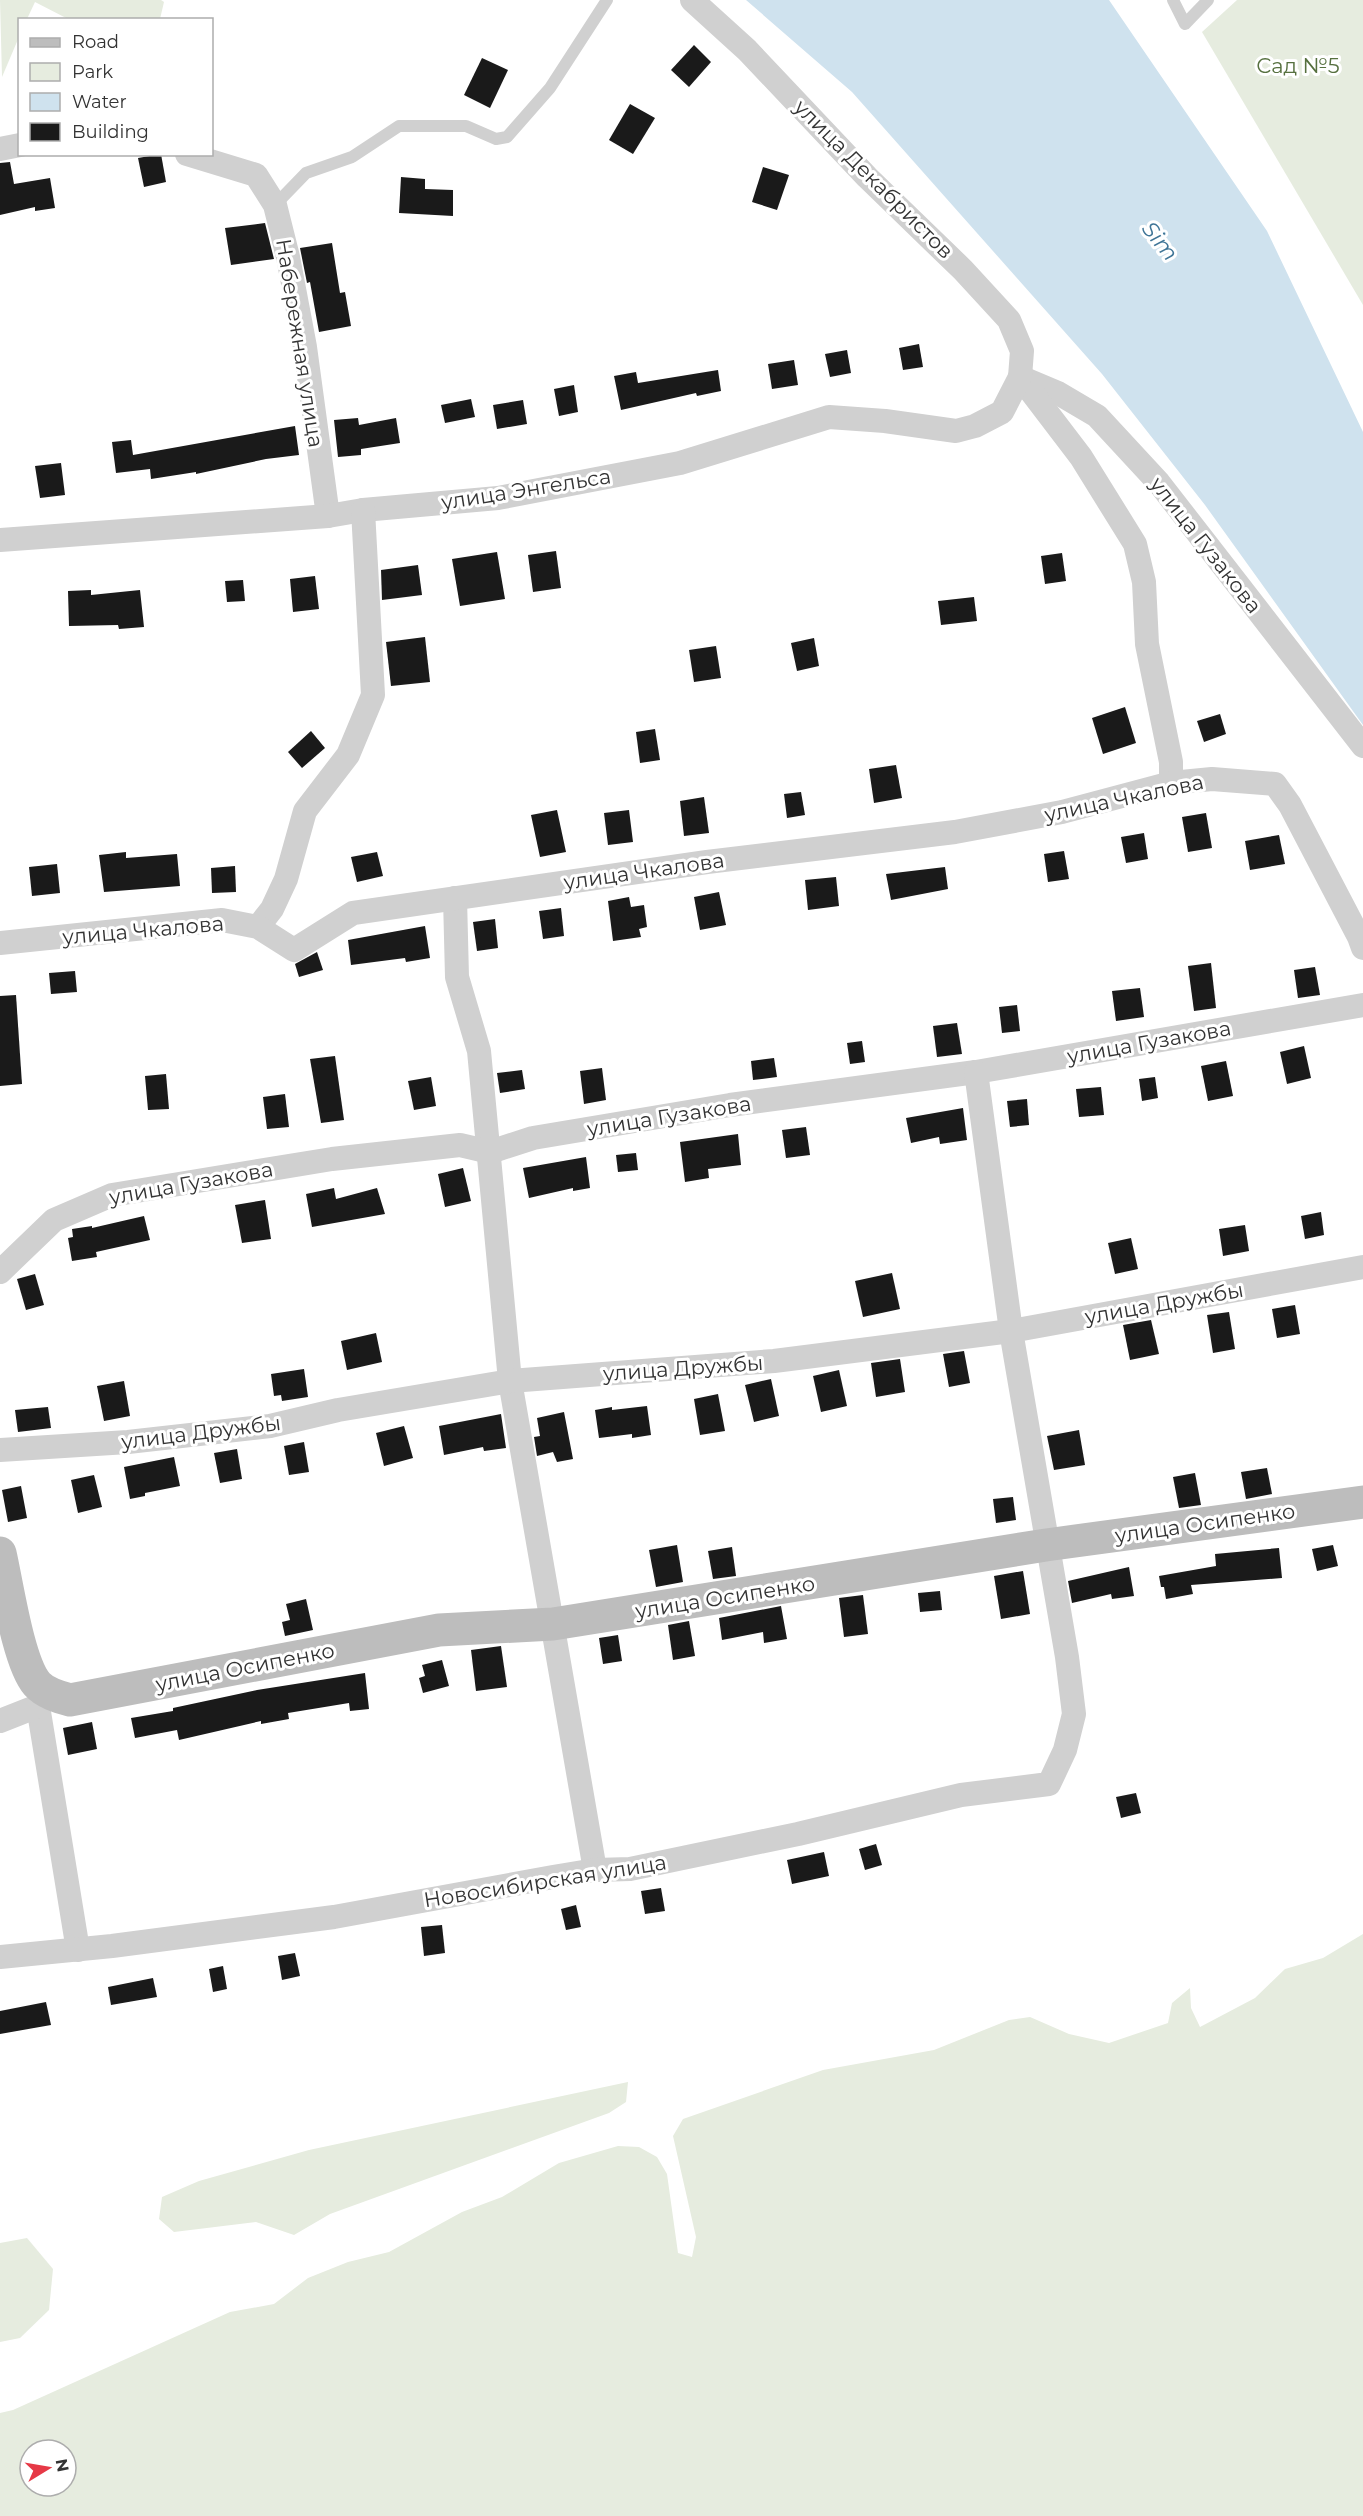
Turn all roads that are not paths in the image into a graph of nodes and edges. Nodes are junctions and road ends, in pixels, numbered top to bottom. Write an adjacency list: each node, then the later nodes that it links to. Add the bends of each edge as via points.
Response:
1 (607, 0): 8 (lane, via 550,88 507,137 496,138 466,126 399,126 352,157 306,173)
2 (692, 0): 9 (street, улица Декабристов, via 747,50 1009,320 1022,351)
3 (1173, 0): 4 (lane, via 1185,24)
4 (1208, 0)
5 (18, 145): 6 (street)
6 (0, 149)
7 (194, 156): 8 (street, Набережная улица, via 256,175)
8 (275, 205): 11 (street, Набережная улица, via 305,347)
9 (1020, 377): 10 (street, улица Энгельса, via 1002,412 956,431 828,417 680,463 498,498); 13 (street, улица Гузакова, via 1097,416 1159,483); 14 (street, via 1081,457 1135,544 1144,582 1147,644 1171,762)
10 (363, 510): 11 (street, улица Энгельса); 16 (street, via 373,695 348,755 306,811 286,879 273,909)
11 (328, 516): 12 (street, улица Энгельса)
12 (0, 540)
13 (1363, 747)
14 (1171, 783): 15 (street, улица Чкалова, via 1062,812 955,832); 18 (street, улица Чкалова, via 1212,779 1275,784 1290,805)
15 (455, 898): 16 (street, улица Чкалова, via 352,913 294,950); 21 (street, via 458,977 479,1051)
16 (258, 927): 17 (street, улица Чкалова, via 222,920)
17 (0, 943)
18 (1363, 948)
19 (1363, 1005): 20 (street, улица Гузакова)
20 (976, 1072): 21 (street, улица Гузакова, via 730,1105 533,1138); 24 (street)
21 (490, 1152): 23 (street, улица Гузакова, via 460,1145 332,1159 112,1194 54,1220); 25 (street)
22 (1363, 1267): 24 (street, улица Дружбы)
23 (0, 1272)
24 (1011, 1331): 25 (street, улица Дружбы, via 774,1361); 28 (street)
25 (510, 1381): 26 (street, улица Дружбы, via 338,1410 270,1426 128,1442); 30 (street)
26 (0, 1450)
27 (1363, 1502): 28 (main road, улица Осипенко)
28 (1047, 1545): 30 (main road, улица Осипенко); 33 (street, Новосибирская улица, via 1074,1714 1065,1750 1048,1784 961,1795 630,1869)
29 (0, 1553): 31 (main road, via 24,1661)
30 (553, 1624): 31 (main road, улица Осипенко, via 439,1630 70,1700); 33 (street)
31 (44, 1700): 32 (street); 34 (street)
32 (0, 1721)
33 (595, 1870): 34 (street, Новосибирская улица, via 334,1917)
34 (78, 1950): 35 (street, Новосибирская улица)
35 (0, 1957)

